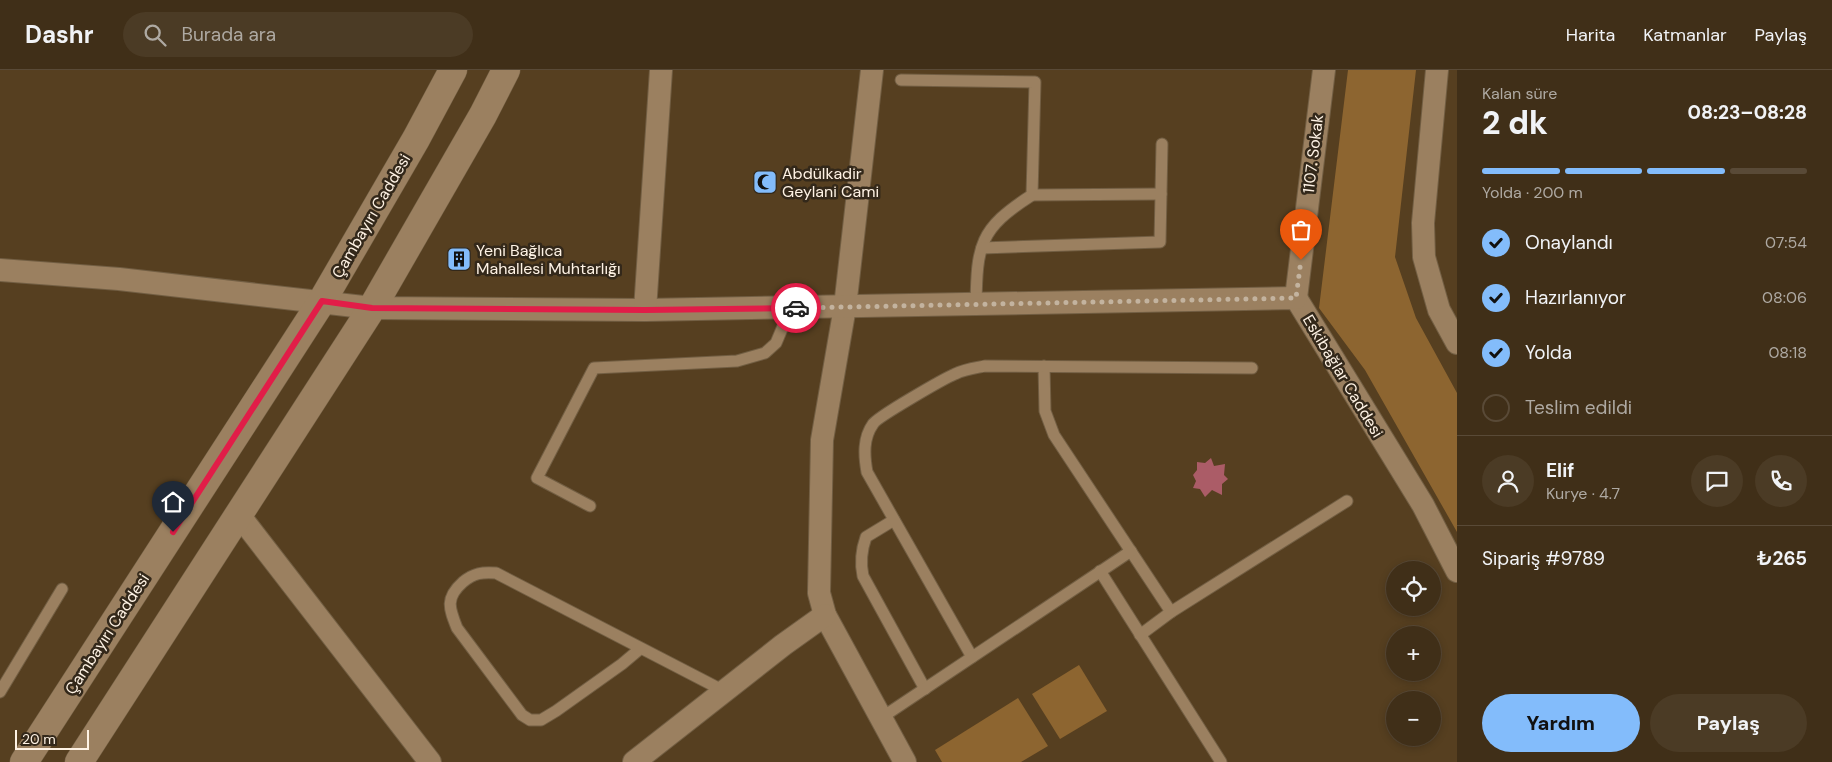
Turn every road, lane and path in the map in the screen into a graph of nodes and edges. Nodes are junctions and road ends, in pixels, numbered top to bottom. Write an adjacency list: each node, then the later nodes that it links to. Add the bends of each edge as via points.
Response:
1 (453, 70): 14 (main road, Çambayırı Caddesi)
2 (506, 70): 17 (main road)
3 (661, 70): 19 (street)
4 (872, 70): 16 (street)
5 (1324, 70): 13 (street, 1107. Sokak)
6 (1437, 70): 20 (street, via 1423,223 1424,257 1439,310)
7 (901, 80): 10 (lane, via 1035,82)
8 (1162, 144): 9 (lane)
9 (1161, 194): 10 (lane); 11 (lane, via 1160,242)
10 (1032, 195): 11 (lane, via 1001,216 986,236)
11 (982, 248): 15 (lane, via 977,263)
12 (0, 270): 14 (street, Eskibağlar Caddesi)
13 (1296, 298): 15 (street, Eskibağlar Caddesi); 29 (street, Eskibağlar Caddesi, via 1423,505)
14 (322, 301): 17 (street, Eskibağlar Caddesi); 40 (main road, Çambayırı Caddesi)
15 (976, 305): 16 (street, Eskibağlar Caddesi)
16 (845, 307): 18 (street, Eskibağlar Caddesi); 32 (street, via 822,440 819,593)
17 (372, 308): 19 (street, Eskibağlar Caddesi); 25 (main road)
18 (787, 308): 19 (street, Eskibağlar Caddesi); 24 (lane, via 776,343 765,353 737,361 594,368 538,478)
19 (645, 310)
20 (1457, 343)
21 (1044, 366): 22 (lane); 26 (lane, via 985,366 964,371 874,421 867,435 864,459 867,472); 27 (lane, via 1044,406 1048,423)
22 (1252, 368)
23 (1347, 501): 31 (lane)
24 (590, 506)
25 (239, 516): 41 (main road); 42 (street)
26 (894, 520): 35 (lane); 36 (lane, via 866,537 861,565)
27 (1131, 551): 28 (lane); 31 (lane)
28 (1100, 571): 33 (lane); 35 (lane)
29 (1457, 571)
30 (62, 589): 38 (lane)
31 (1171, 612): 33 (lane)
32 (826, 615): 37 (street); 39 (street)
33 (1140, 635): 45 (lane)
34 (641, 648): 34 (lane, via 556,711 541,720 530,720 522,715 457,628 450,602 453,591 469,577 480,572 496,573); 37 (lane)
35 (972, 657): 36 (lane)
36 (925, 689): 39 (lane)
37 (724, 691): 43 (street)
38 (0, 692)
39 (881, 718): 44 (street)
40 (24, 762)
41 (79, 762)
42 (430, 762)
43 (634, 762)
44 (905, 762)
45 (1221, 762)

